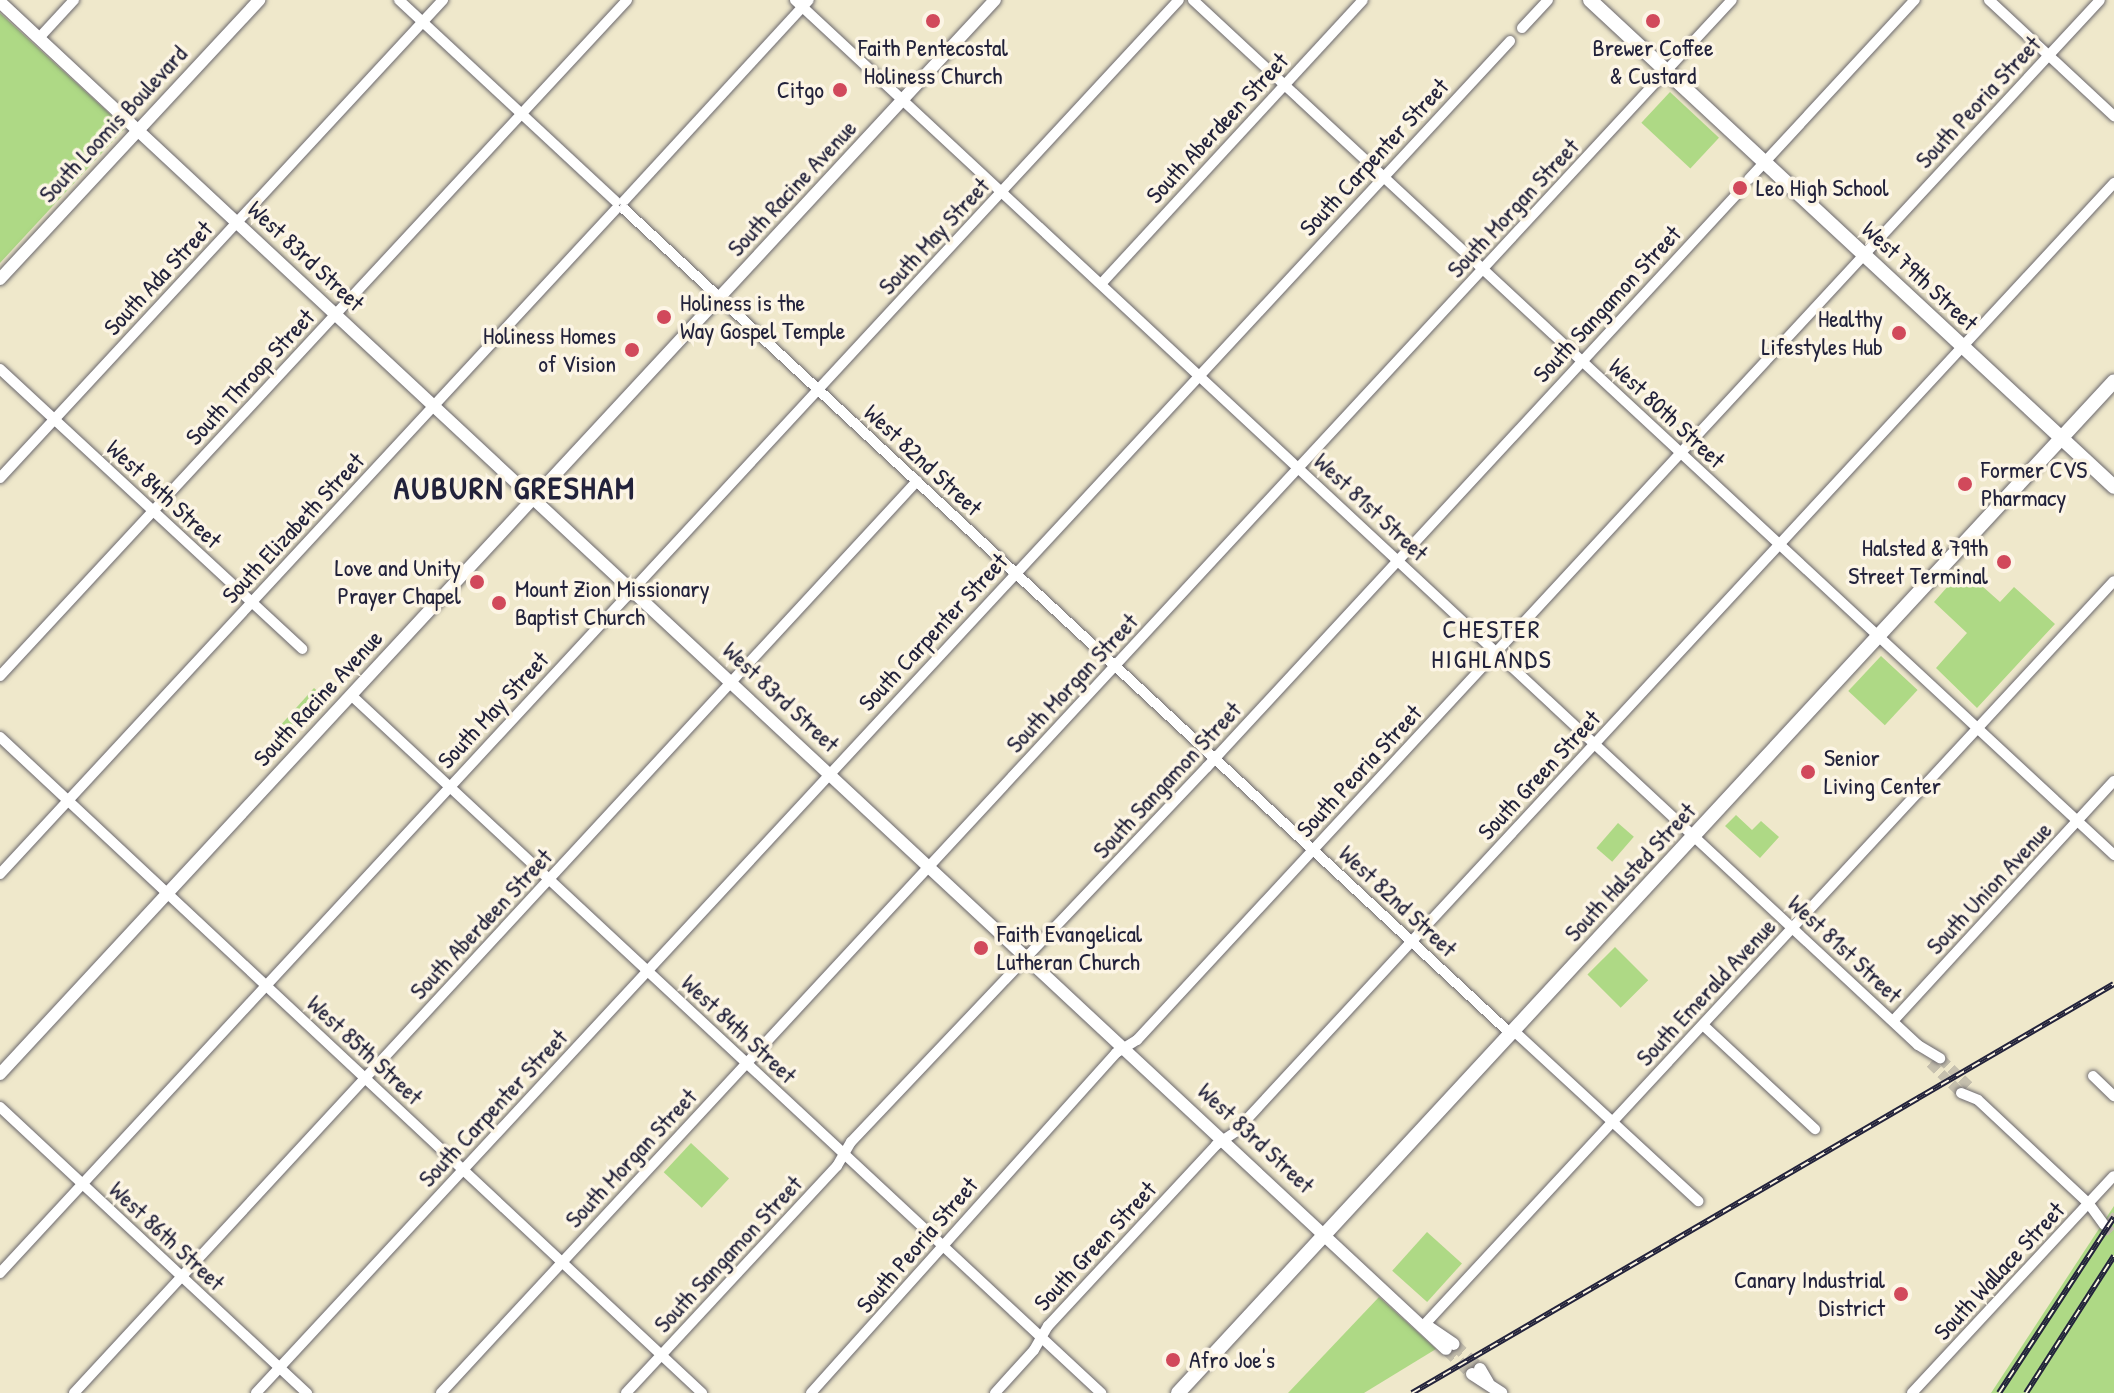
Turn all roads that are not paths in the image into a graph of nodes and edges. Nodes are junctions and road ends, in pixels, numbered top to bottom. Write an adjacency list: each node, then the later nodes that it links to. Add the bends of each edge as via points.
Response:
1 (74, 0): 20 (street)
2 (259, 0): 28 (street, South Loomis Boulevard)
3 (399, 0): 18 (street, West 82nd Street)
4 (443, 0): 18 (street, South Ada Street)
5 (627, 0): 26 (street, South Throop Street)
6 (995, 0): 25 (street, South Racine Avenue)
7 (1179, 0): 33 (street, South May Street)
8 (1193, 0): 24 (street, West 80th Street)
9 (1363, 0): 24 (street, South Aberdeen Street)
10 (1548, 0): 19 (street)
11 (1590, 0): 23 (main road, West 79th Street)
12 (1732, 0): 23 (street, South Morgan Street)
13 (1915, 0): 29 (street)
14 (1989, 0): 22 (street)
15 (2100, 0): 22 (street, South Peoria Street)
16 (0, 2): 20 (street, West 83rd Street)
17 (802, 2): 25 (street, West 81st Street); 35 (street, South Elizabeth Street)
18 (423, 22): 26 (street, West 82nd Street); 36 (street, South Ada Street)
19 (1522, 28)
20 (39, 38): 28 (street, West 83rd Street)
21 (1510, 41): 30 (street, South Carpenter Street)
22 (2048, 55): 27 (street); 37 (street, South Peoria Street)
23 (1667, 71): 29 (main road, West 79th Street); 38 (street, South Morgan Street)
24 (1285, 85): 30 (street, West 80th Street); 40 (street, South Aberdeen Street)
25 (903, 100): 33 (street, West 81st Street); 41 (street, South Racine Avenue)
26 (522, 114): 35 (street, West 82nd Street); 42 (street, South Throop Street)
27 (2114, 116)
28 (138, 130): 36 (street, West 83rd Street); 39 (street, South Loomis Boulevard)
29 (1765, 162): 31 (street); 37 (main road, West 79th Street)
30 (1383, 176): 38 (street, West 80th Street); 46 (street, South Carpenter Street)
31 (1749, 179)
32 (2114, 183): 43 (street, South Green Street)
33 (1002, 192): 40 (street, West 81st Street); 48 (street, South May Street)
34 (1738, 193): 44 (street, South Sangamon Street)
35 (620, 205): 41 (street, West 82nd Street); 49 (street, South Elizabeth Street)
36 (237, 222): 42 (street, West 83rd Street); 50 (street, South Ada Street)
37 (1864, 254): 43 (main road, West 79th Street); 52 (street, South Peoria Street)
38 (1483, 269): 44 (street, West 80th Street); 53 (street, South Morgan Street)
39 (0, 279)
40 (1101, 284): 46 (street, West 81st Street)
41 (719, 298): 48 (street, West 82nd Street); 57 (street, South Racine Avenue)
42 (336, 314): 49 (street, West 83rd Street); 58 (street, South Throop Street)
43 (1963, 345): 51 (main road, West 79th Street); 59 (street, South Green Street)
44 (1581, 361): 52 (street, West 80th Street); 60 (street, South Sangamon Street)
45 (0, 369): 50 (street, West 84th Street)
46 (1199, 375): 53 (street, West 81st Street); 61 (street, South Carpenter Street)
47 (2114, 381): 51 (main road, South Halsted Street)
48 (818, 389): 55 (street, West 82nd Street); 63 (street, South May Street)
49 (434, 405): 57 (street, West 83rd Street); 64 (street, South Elizabeth Street)
50 (54, 419): 54 (street, South Ada Street); 58 (street, West 84th Street)
51 (2062, 438): 56 (main road, West 79th Street); 65 (main road, South Halsted Street)
52 (1680, 453): 59 (street, West 80th Street); 67 (street, South Peoria Street)
53 (1298, 468): 60 (street, West 81st Street); 68 (street, South Morgan Street)
54 (0, 478)
55 (917, 481): 61 (street, West 82nd Street); 70 (street, South Aberdeen Street)
56 (2114, 487)
57 (534, 497): 63 (street, West 83rd Street); 71 (street, South Racine Avenue)
58 (153, 511): 64 (street, West 84th Street); 69 (street, South Throop Street)
59 (1779, 544): 65 (street, West 80th Street); 74 (street, South Green Street)
60 (1398, 560): 67 (street, West 81st Street); 75 (street, South Sangamon Street)
61 (1016, 573): 68 (street, West 82nd Street); 76 (street, South Carpenter Street)
62 (2114, 581): 72 (street, South Emerald Avenue)
63 (633, 589): 70 (street, West 83rd Street); 78 (street, South May Street)
64 (252, 602): 66 (street, West 84th Street); 79 (street, South Elizabeth Street)
65 (1878, 636): 72 (street, West 80th Street); 81 (main road, South Halsted Street)
66 (302, 649)
67 (1497, 652): 74 (street, West 81st Street); 82 (street, South Peoria Street)
68 (1115, 665): 75 (street, West 82nd Street); 84 (street, South Morgan Street)
69 (0, 676)
70 (732, 681): 76 (street, West 83rd Street); 86 (street, South Aberdeen Street)
71 (351, 695): 78 (street, West 84th Street); 87 (street, South Racine Avenue)
72 (1978, 729): 80 (street, West 80th Street); 88 (street, South Emerald Avenue)
73 (0, 737): 79 (street, West 85th Street)
74 (1595, 743): 81 (street, West 81st Street); 89 (street, South Green Street)
75 (1215, 759): 82 (street, West 82nd Street); 90 (street, South Sangamon Street)
76 (830, 773): 84 (street, West 83rd Street); 91 (street, South Carpenter Street)
77 (2114, 781): 80 (street, South Union Avenue)
78 (449, 787): 86 (street, West 84th Street); 92 (street, South May Street)
79 (68, 800): 85 (street, South Elizabeth Street); 87 (street, West 85th Street)
80 (2077, 821): 83 (street, West 80th Street); 93 (street, South Union Avenue)
81 (1695, 835): 88 (street, West 81st Street); 95 (main road, South Halsted Street)
82 (1313, 850): 89 (street, West 82nd Street); 96 (street, South Peoria Street)
83 (2114, 855)
84 (930, 865): 90 (street, West 83rd Street); 98 (street, South Morgan Street)
85 (0, 874)
86 (549, 880): 91 (street, West 84th Street); 101 (street, South Aberdeen Street)
87 (167, 894): 92 (street, West 85th Street); 99 (street, South Racine Avenue)
88 (1794, 927): 93 (street, West 81st Street); 94 (street, South Emerald Avenue)
89 (1412, 942): 95 (street, West 82nd Street); 107 (street, South Green Street)
90 (1027, 955): 96 (street, West 83rd Street); 108 (street, South Sangamon Street)
91 (647, 971): 98 (street, West 84th Street); 109 (street, South Carpenter Street)
92 (267, 986): 101 (street, West 85th Street); 111 (street, South May Street)
93 (1893, 1021): 97 (street, West 81st Street)
94 (1703, 1025): 105 (street, South Emerald Avenue); 106 (street)
95 (1513, 1032): 105 (street, West 82nd Street); 115 (main road, South Halsted Street)
96 (1126, 1047): 107 (street, West 83rd Street); 116 (street, South Peoria Street)
97 (1935, 1061)
98 (746, 1063): 108 (street, West 84th Street); 117 (street, South Morgan Street)
99 (0, 1074)
100 (2093, 1076): 103 (street)
101 (366, 1078): 109 (street, West 85th Street); 119 (street, South Aberdeen Street)
102 (1966, 1090): 113 (street)
103 (2114, 1096)
104 (0, 1107): 111 (street, West 86th Street)
105 (1613, 1122): 112 (street, West 82nd Street); 120 (street, South Emerald Avenue)
106 (1815, 1129)
107 (1225, 1139): 115 (street, West 83rd Street); 121 (street, South Green Street)
108 (844, 1154): 116 (street, West 84th Street); 123 (street, South Sangamon Street)
109 (464, 1169): 117 (street, West 85th Street); 124 (street, South Carpenter Street)
110 (2114, 1176): 113 (street, South Wallace Street)
111 (82, 1184): 118 (street, South May Street); 119 (street, West 86th Street)
112 (1698, 1201)
113 (2089, 1204): 114 (street); 139 (street, South Wallace Street)
114 (2106, 1220)
115 (1327, 1233): 120 (street, West 83rd Street); 136 (main road, South Halsted Street)
116 (943, 1246): 121 (street, West 84th Street); 133 (street, South Peoria Street)
117 (562, 1262): 123 (street, West 85th Street); 130 (street, South Morgan Street)
118 (0, 1273)
119 (182, 1276): 124 (street, West 86th Street); 127 (street, South Aberdeen Street)
120 (1426, 1325): 122 (street, West 83rd Street)
121 (1041, 1338): 134 (street, South Green Street); 135 (street, West 84th Street)
122 (1450, 1346)
123 (662, 1355): 131 (street, South Sangamon Street); 132 (street, West 85th Street)
124 (280, 1368): 128 (street, South Carpenter Street); 129 (street, West 86th Street)
125 (1476, 1371): 126 (street)
126 (1488, 1383): 137 (street); 138 (street)
127 (74, 1393)
128 (256, 1393)
129 (307, 1393)
130 (441, 1393)
131 (626, 1393)
132 (702, 1393)
133 (811, 1393)
134 (995, 1393)
135 (1101, 1393)
136 (1178, 1393)
137 (1476, 1393)
138 (1501, 1393)
139 (1912, 1393)

